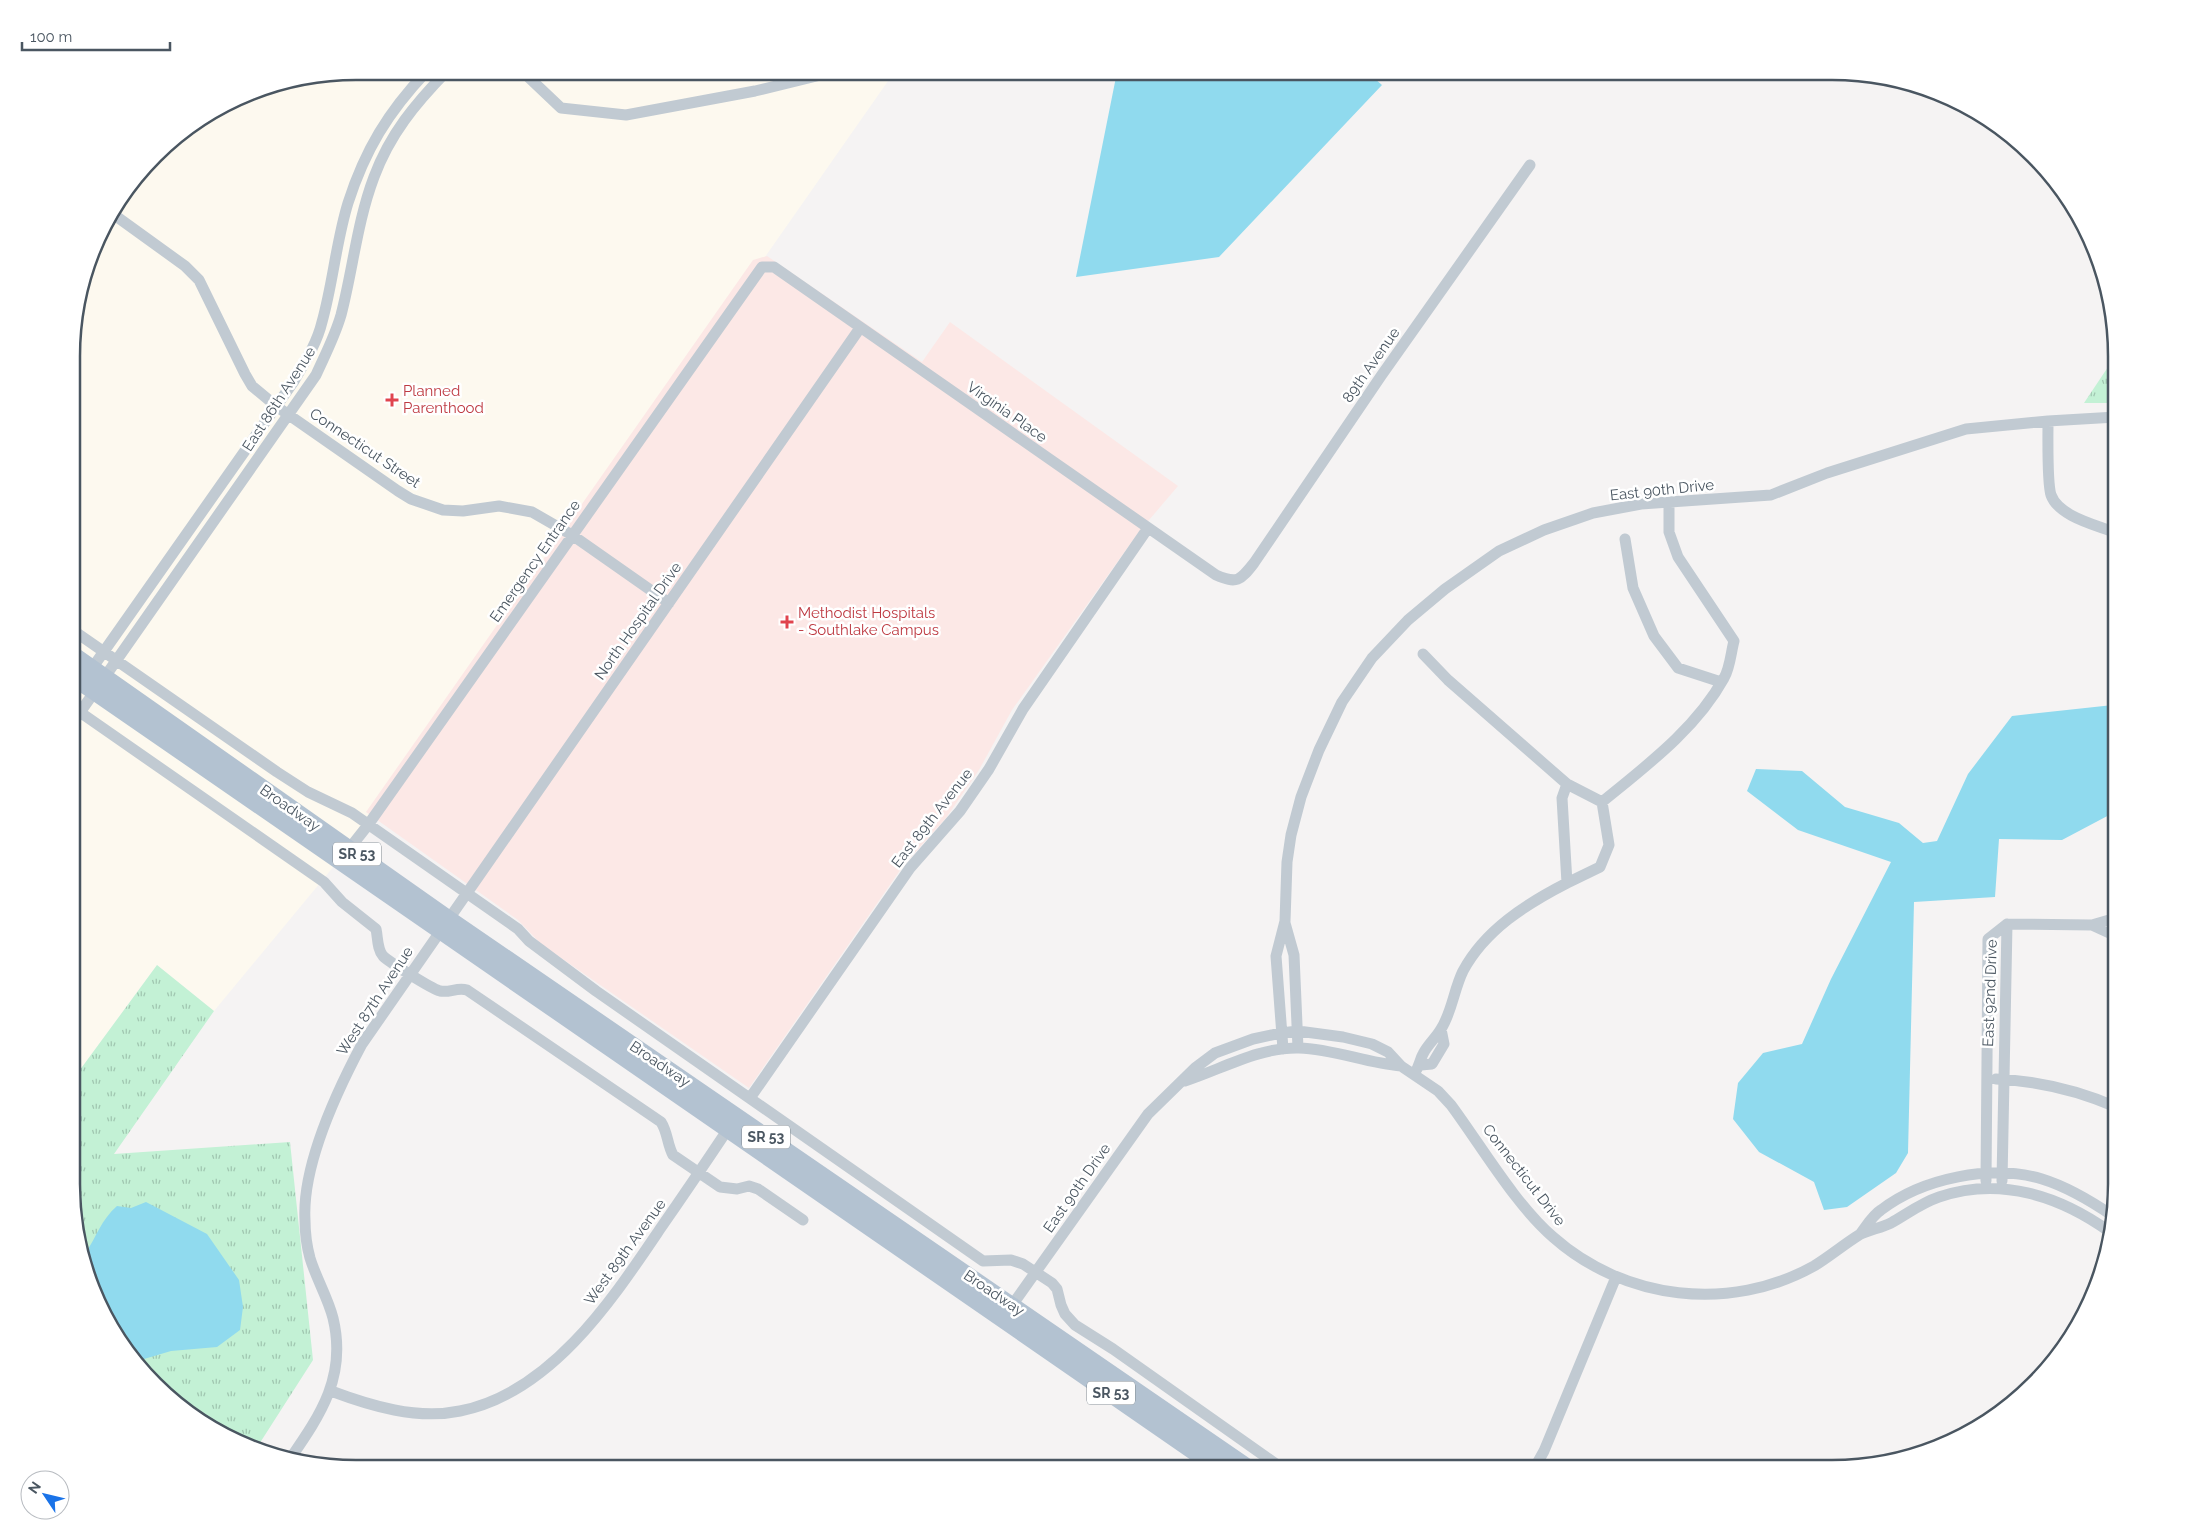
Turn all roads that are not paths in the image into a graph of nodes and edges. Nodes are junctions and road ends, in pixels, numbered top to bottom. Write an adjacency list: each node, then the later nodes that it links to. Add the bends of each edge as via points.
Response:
1 (419, 80): 9 (street, East 86th Avenue, via 388,115 371,146 348,204 322,324 302,366)
2 (439, 80): 10 (street, East 86th Avenue, via 405,116 374,176 340,315 316,375)
3 (531, 80): 4 (street, via 561,108 626,115)
4 (802, 80)
5 (1530, 165): 18 (street, 89th Avenue, via 1381,376 1254,564)
6 (117, 217): 9 (street, Connecticut Street, via 199,280 244,374 252,386)
7 (762, 267): 8 (street, Virginia Place, via 774,267); 16 (street, Emergency Entrance)
8 (860, 328): 14 (street, Virginia Place); 19 (street, North Hospital Drive)
9 (276, 406): 10 (street, Connecticut Street); 21 (street, East 86th Avenue)
10 (290, 415): 16 (street, Connecticut Street, via 411,499 443,510 516,508 547,519); 24 (street, East 86th Avenue)
11 (2108, 417): 12 (street, East 90th Drive)
12 (2048, 421): 13 (street, East 90th Drive, via 1966,429 1827,472 1771,494); 15 (street, via 2051,494 2068,513)
13 (1669, 502): 26 (street, via 1670,532 1678,557 1734,641); 37 (street, East 90th Drive, via 1593,513 1544,530 1499,551 1408,620 1372,658 1342,702 1301,797 1287,862)
14 (1148, 528): 18 (street, Virginia Place, via 1216,575); 52 (street, East 89th Avenue, via 1023,709 989,769 960,811 910,868)
15 (2108, 530)
16 (572, 535): 19 (street, Connecticut Street); 31 (street, Emergency Entrance)
17 (1625, 539): 26 (street, via 1633,588 1654,636 1678,668)
18 (1236, 580)
19 (668, 603): 35 (street, North Hospital Drive)
20 (80, 635): 21 (street)
21 (104, 652): 24 (street); 25 (street, East 86th Avenue)
22 (1424, 654): 29 (street, via 1448,680)
23 (80, 660): 25 (main road, Broadway / SR 53)
24 (117, 661): 25 (street, East 86th Avenue); 31 (street, via 277,772)
25 (99, 673): 27 (street, East 86th Avenue); 27 (street, East 86th Avenue); 33 (main road, Broadway / SR 53)
26 (1721, 682): 30 (street, via 1698,715 1654,759)
27 (81, 686): 32 (main road, Broadway / SR 53)
28 (80, 717): 42 (street, via 324,882 342,902 376,929 384,956)
29 (1567, 784): 30 (street); 34 (street, via 1562,798)
30 (1602, 802): 34 (street, via 1609,845 1600,867)
31 (368, 825): 33 (street, Emergency Entrance); 35 (street)
32 (320, 847): 33 (street, via 333,851); 39 (main road, Broadway / SR 53)
33 (349, 849): 39 (main road, Broadway / SR 53)
34 (1567, 884): 48 (street, via 1513,914 1482,942 1462,972 1441,1029 1421,1057)
35 (466, 894): 39 (street, North Hospital Drive); 52 (street, via 518,928 530,941 596,991)
36 (2108, 920): 40 (street)
37 (1285, 921): 43 (street, East 90th Drive, via 1294,955); 44 (street, East 90th Drive, via 1276,956)
38 (2007, 924): 40 (street); 49 (street, East 92nd Drive, via 1988,939); 50 (street, East 92nd Drive)
39 (444, 925): 42 (street, West 87th Avenue); 54 (main road, Broadway / SR 53); 66 (main road, Broadway / SR 53)
40 (2092, 925): 41 (street)
41 (2108, 932)
42 (410, 974): 55 (street, via 439,991 447,992 459,987 467,990 661,1122 670,1139 669,1148 673,1155); 67 (street, West 87th Avenue, via 362,1044 345,1076 317,1147 309,1180 305,1219 309,1257 333,1319 337,1359)
43 (1298, 1031): 44 (street, East 90th Drive); 45 (street, East 90th Drive); 47 (street, Connecticut Drive, via 1372,1044 1388,1052)
44 (1282, 1033): 46 (street, East 90th Drive); 51 (street, East 90th Drive, via 1253,1039 1215,1053)
45 (1298, 1048): 46 (street, East 90th Drive); 47 (street, Connecticut Drive, via 1338,1052 1379,1064)
46 (1283, 1049): 51 (street, East 90th Drive, via 1264,1052)
47 (1401, 1066): 48 (street, Connecticut Drive)
48 (1417, 1070): 65 (street, Connecticut Drive, via 1452,1105 1540,1224 1592,1266)
49 (1986, 1078): 50 (street); 56 (street, East 92nd Drive)
50 (2002, 1079): 53 (street, via 2067,1089); 57 (street, East 92nd Drive)
51 (1183, 1081): 64 (street, East 90th Drive, via 1148,1114)
52 (750, 1098): 64 (street, via 983,1261 1011,1260)
53 (2108, 1103)
54 (728, 1129): 55 (street, West 89th Avenue); 66 (main road, Broadway / SR 53)
55 (699, 1172): 61 (street, via 720,1187 737,1189 749,1186 758,1189); 67 (street, West 89th Avenue, via 614,1297 564,1351 537,1375 509,1393 460,1411 428,1414 386,1408)
56 (1986, 1174): 57 (street, Connecticut Drive); 59 (street, East 92nd Drive); 63 (street, Connecticut Drive, via 1966,1174 1907,1193 1879,1210)
57 (2001, 1174): 58 (street, East 92nd Drive); 60 (street, Connecticut Drive, via 2040,1178 2087,1198)
58 (2002, 1187): 59 (street, Connecticut Drive); 62 (street, Connecticut Drive, via 2055,1200)
59 (1985, 1189): 63 (street, Connecticut Drive, via 1939,1197 1890,1223)
60 (2106, 1211)
61 (803, 1220)
62 (2105, 1229)
63 (1860, 1234): 65 (street, Connecticut Drive, via 1814,1266 1769,1285 1740,1292 1685,1295 1658,1291)
64 (1036, 1272): 66 (street, East 90th Drive); 71 (street, via 1057,1289 1061,1305 1075,1325)
65 (1616, 1277): 72 (street)
66 (1007, 1312): 69 (main road, Broadway / SR 53); 70 (main road, Broadway / SR 53)
67 (331, 1391): 68 (street, West 87th Avenue)
68 (294, 1453)
69 (1209, 1460)
70 (1237, 1460)
71 (1272, 1460)
72 (1539, 1460)

